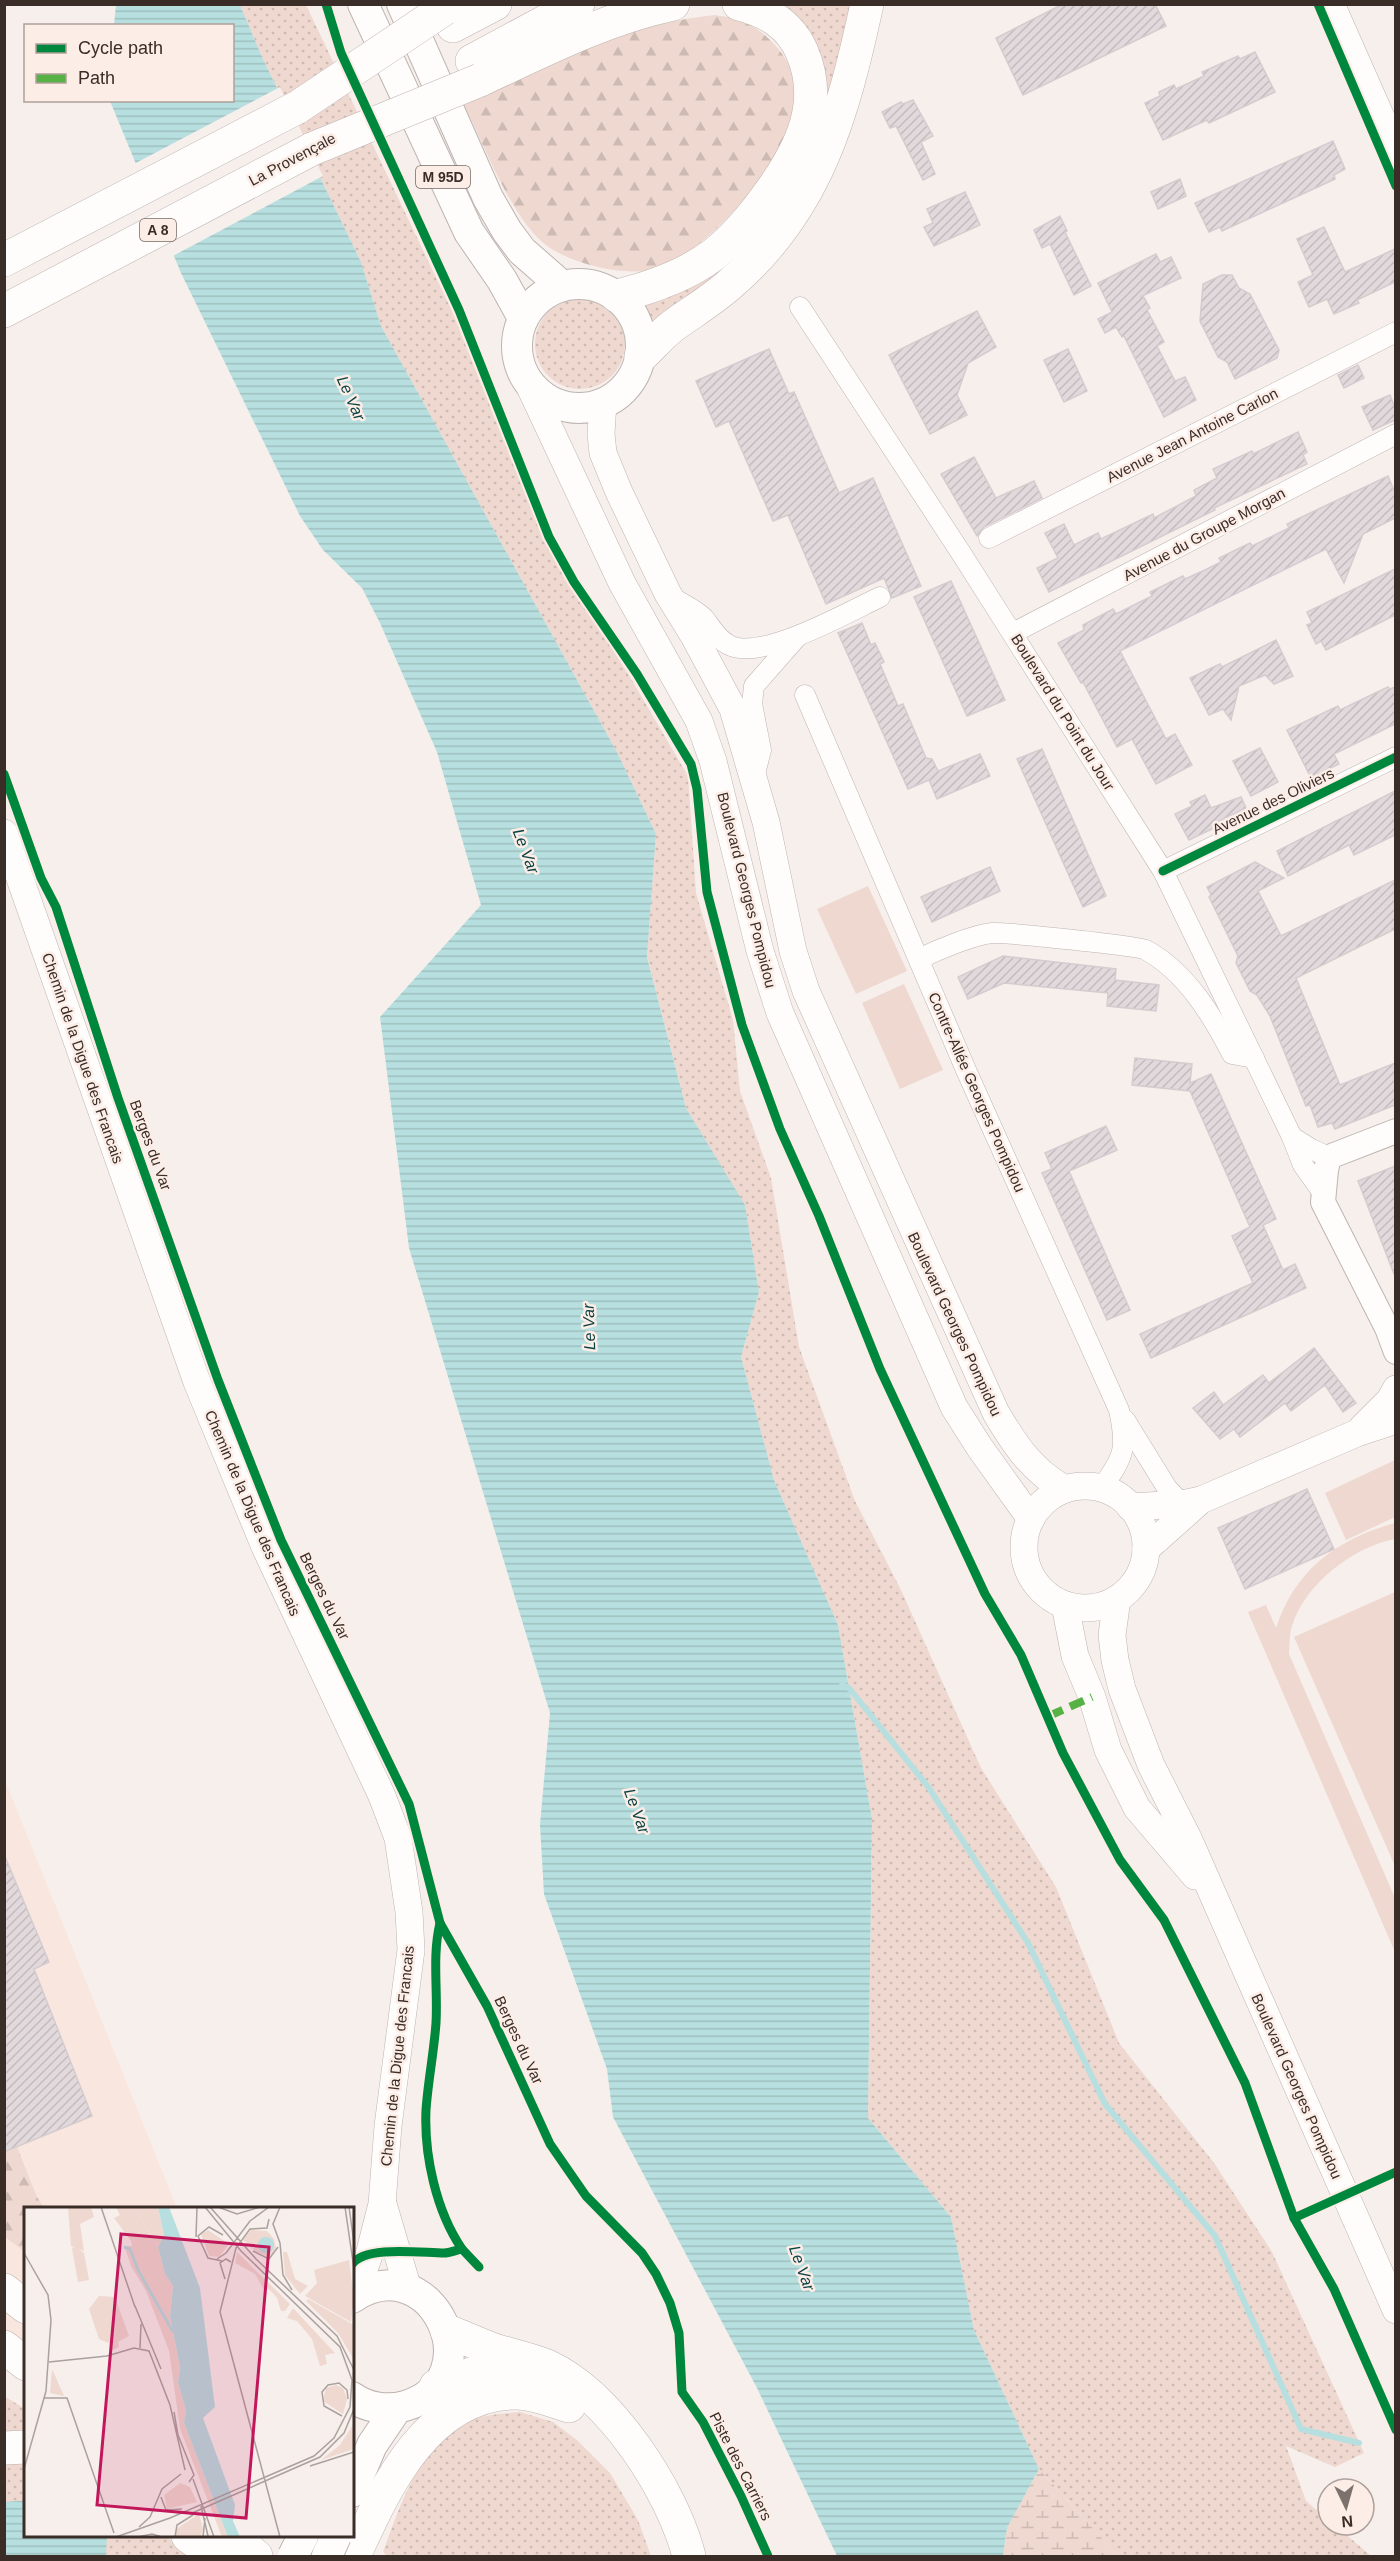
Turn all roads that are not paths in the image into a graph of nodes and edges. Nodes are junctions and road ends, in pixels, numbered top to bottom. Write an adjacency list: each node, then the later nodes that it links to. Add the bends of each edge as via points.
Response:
1 (363, 4): 18 (main road, M 95D, via 469,232)
2 (402, 4): 14 (main road, M 95D, via 493,206 522,251)
3 (495, 4): 9 (highway)
4 (578, 4): 10 (highway)
5 (673, 4): 10 (highway)
6 (739, 4): 15 (highway, via 757,8 776,19 799,45 812,93 801,143 761,205 713,255 677,276)
7 (867, 4): 20 (highway, via 838,123 803,199 781,232 747,268 671,327)
8 (1331, 4): 11 (main road)
9 (450, 13): 13 (highway, bridge, via 298,107)
10 (476, 71): 17 (highway, La Provençale / A 8, bridge, via 312,149)
11 (1389, 122): 12 (main road)
12 (1395, 151)
13 (4, 260)
14 (562, 286): 15 (main road, via 602,287); 18 (main road, via 548,291)
15 (617, 296): 20 (main road, via 636,323)
16 (800, 307): 27 (street, Boulevard du Point du Jour)
17 (4, 311)
18 (523, 318): 21 (main road, via 517,357)
19 (1395, 332): 24 (street, Avenue Jean Antoine Carlon)
20 (641, 356): 22 (main road, via 623,390)
21 (531, 387): 22 (main road, via 551,402 569,407); 49 (main road, Boulevard Georges Pompidou, via 622,583 699,721 780,1013 954,1407)
22 (603, 402): 25 (main road, Boulevard Georges Pompidou, via 603,453)
23 (1395, 434): 27 (street, Avenue du Groupe Morgan)
24 (989, 538)
25 (668, 594): 28 (street, via 702,616 729,646 748,650); 31 (main road, Boulevard Georges Pompidou, via 733,709)
26 (880, 597): 28 (street)
27 (1013, 633): 33 (street, Boulevard du Point du Jour)
28 (798, 635): 31 (street, via 754,686 752,704 761,750)
29 (805, 694): 34 (street, Contre-Allée Georges Pompidou)
30 (1395, 757): 33 (street, Avenue des Oliviers)
31 (754, 780): 46 (main road, Boulevard Georges Pompidou, via 793,951 815,1013 996,1413 1015,1447 1030,1464)
32 (4, 833): 54 (main road, Chemin de la Digue des Francais, via 197,1382 265,1547 398,1838 411,1950)
33 (1163, 871): 35 (street, Boulevard du Point du Jour)
34 (919, 959): 35 (street, via 992,933 1144,949 1174,972 1210,1011 1232,1054); 42 (street, Contre-Allée Georges Pompidou)
35 (1254, 1058): 37 (street, Boulevard du Point du Jour)
36 (1395, 1131): 38 (street)
37 (1292, 1137): 38 (street); 39 (street, Boulevard du Point du Jour, via 1303,1165)
38 (1329, 1157): 39 (street, Boulevard du Point du Jour)
39 (1323, 1193): 40 (street, Boulevard du Point du Jour, via 1323,1202 1387,1328)
40 (1395, 1352)
41 (1395, 1389): 44 (main road, via 1390,1400)
42 (1119, 1410): 45 (street, Contre-Allée Georges Pompidou, via 1125,1438 1121,1456); 47 (street, via 1167,1488)
43 (1395, 1420): 44 (main road)
44 (1357, 1433): 47 (main road)
45 (1101, 1488): 46 (main road); 48 (main road)
46 (1065, 1489): 49 (main road, via 1051,1496)
47 (1192, 1502): 48 (main road); 50 (main road)
48 (1130, 1507): 50 (main road, via 1139,1519)
49 (1030, 1519): 52 (main road, via 1024,1553 1028,1570 1037,1586)
50 (1146, 1549): 51 (main road, via 1138,1578)
51 (1117, 1599): 52 (main road, via 1092,1607); 53 (main road, Boulevard Georges Pompidou, via 1112,1635 1122,1689 1151,1765)
52 (1065, 1605): 53 (main road, Boulevard Georges Pompidou, via 1075,1656 1108,1750 1137,1808)
53 (1212, 1894): 59 (main road, Boulevard Georges Pompidou)
54 (382, 2204): 55 (main road); 57 (main road)
55 (408, 2289): 57 (main road, via 381,2287); 60 (main road, via 429,2301)
56 (4, 2290): 58 (highway)
57 (354, 2297)
58 (24, 2305)
59 (1395, 2310)
60 (447, 2331): 63 (main road, via 446,2369); 83 (highway, via 547,2367 580,2389 620,2426 664,2492)
61 (4, 2347): 62 (highway)
62 (24, 2362)
63 (436, 2386): 65 (highway, via 471,2374 497,2372 538,2384); 66 (main road, via 425,2397)
64 (354, 2399): 66 (main road, via 377,2408)
65 (569, 2406): 69 (highway, via 518,2393 477,2401 447,2415 400,2466); 82 (highway, via 606,2437 630,2471 656,2513)
66 (397, 2409): 69 (main road, via 372,2445)
67 (24, 2447): 68 (highway)
68 (4, 2448)
69 (362, 2494): 81 (highway)
70 (191, 2537): 76 (highway)
71 (234, 2537): 77 (highway)
72 (301, 2537): 78 (main road, bridge)
73 (304, 2537): 79 (highway)
74 (325, 2537): 81 (highway)
75 (335, 2537): 80 (main road, bridge)
76 (216, 2556)
77 (256, 2556)
78 (293, 2556)
79 (322, 2556)
80 (327, 2556)
81 (352, 2556)
82 (672, 2556)
83 (688, 2556)

